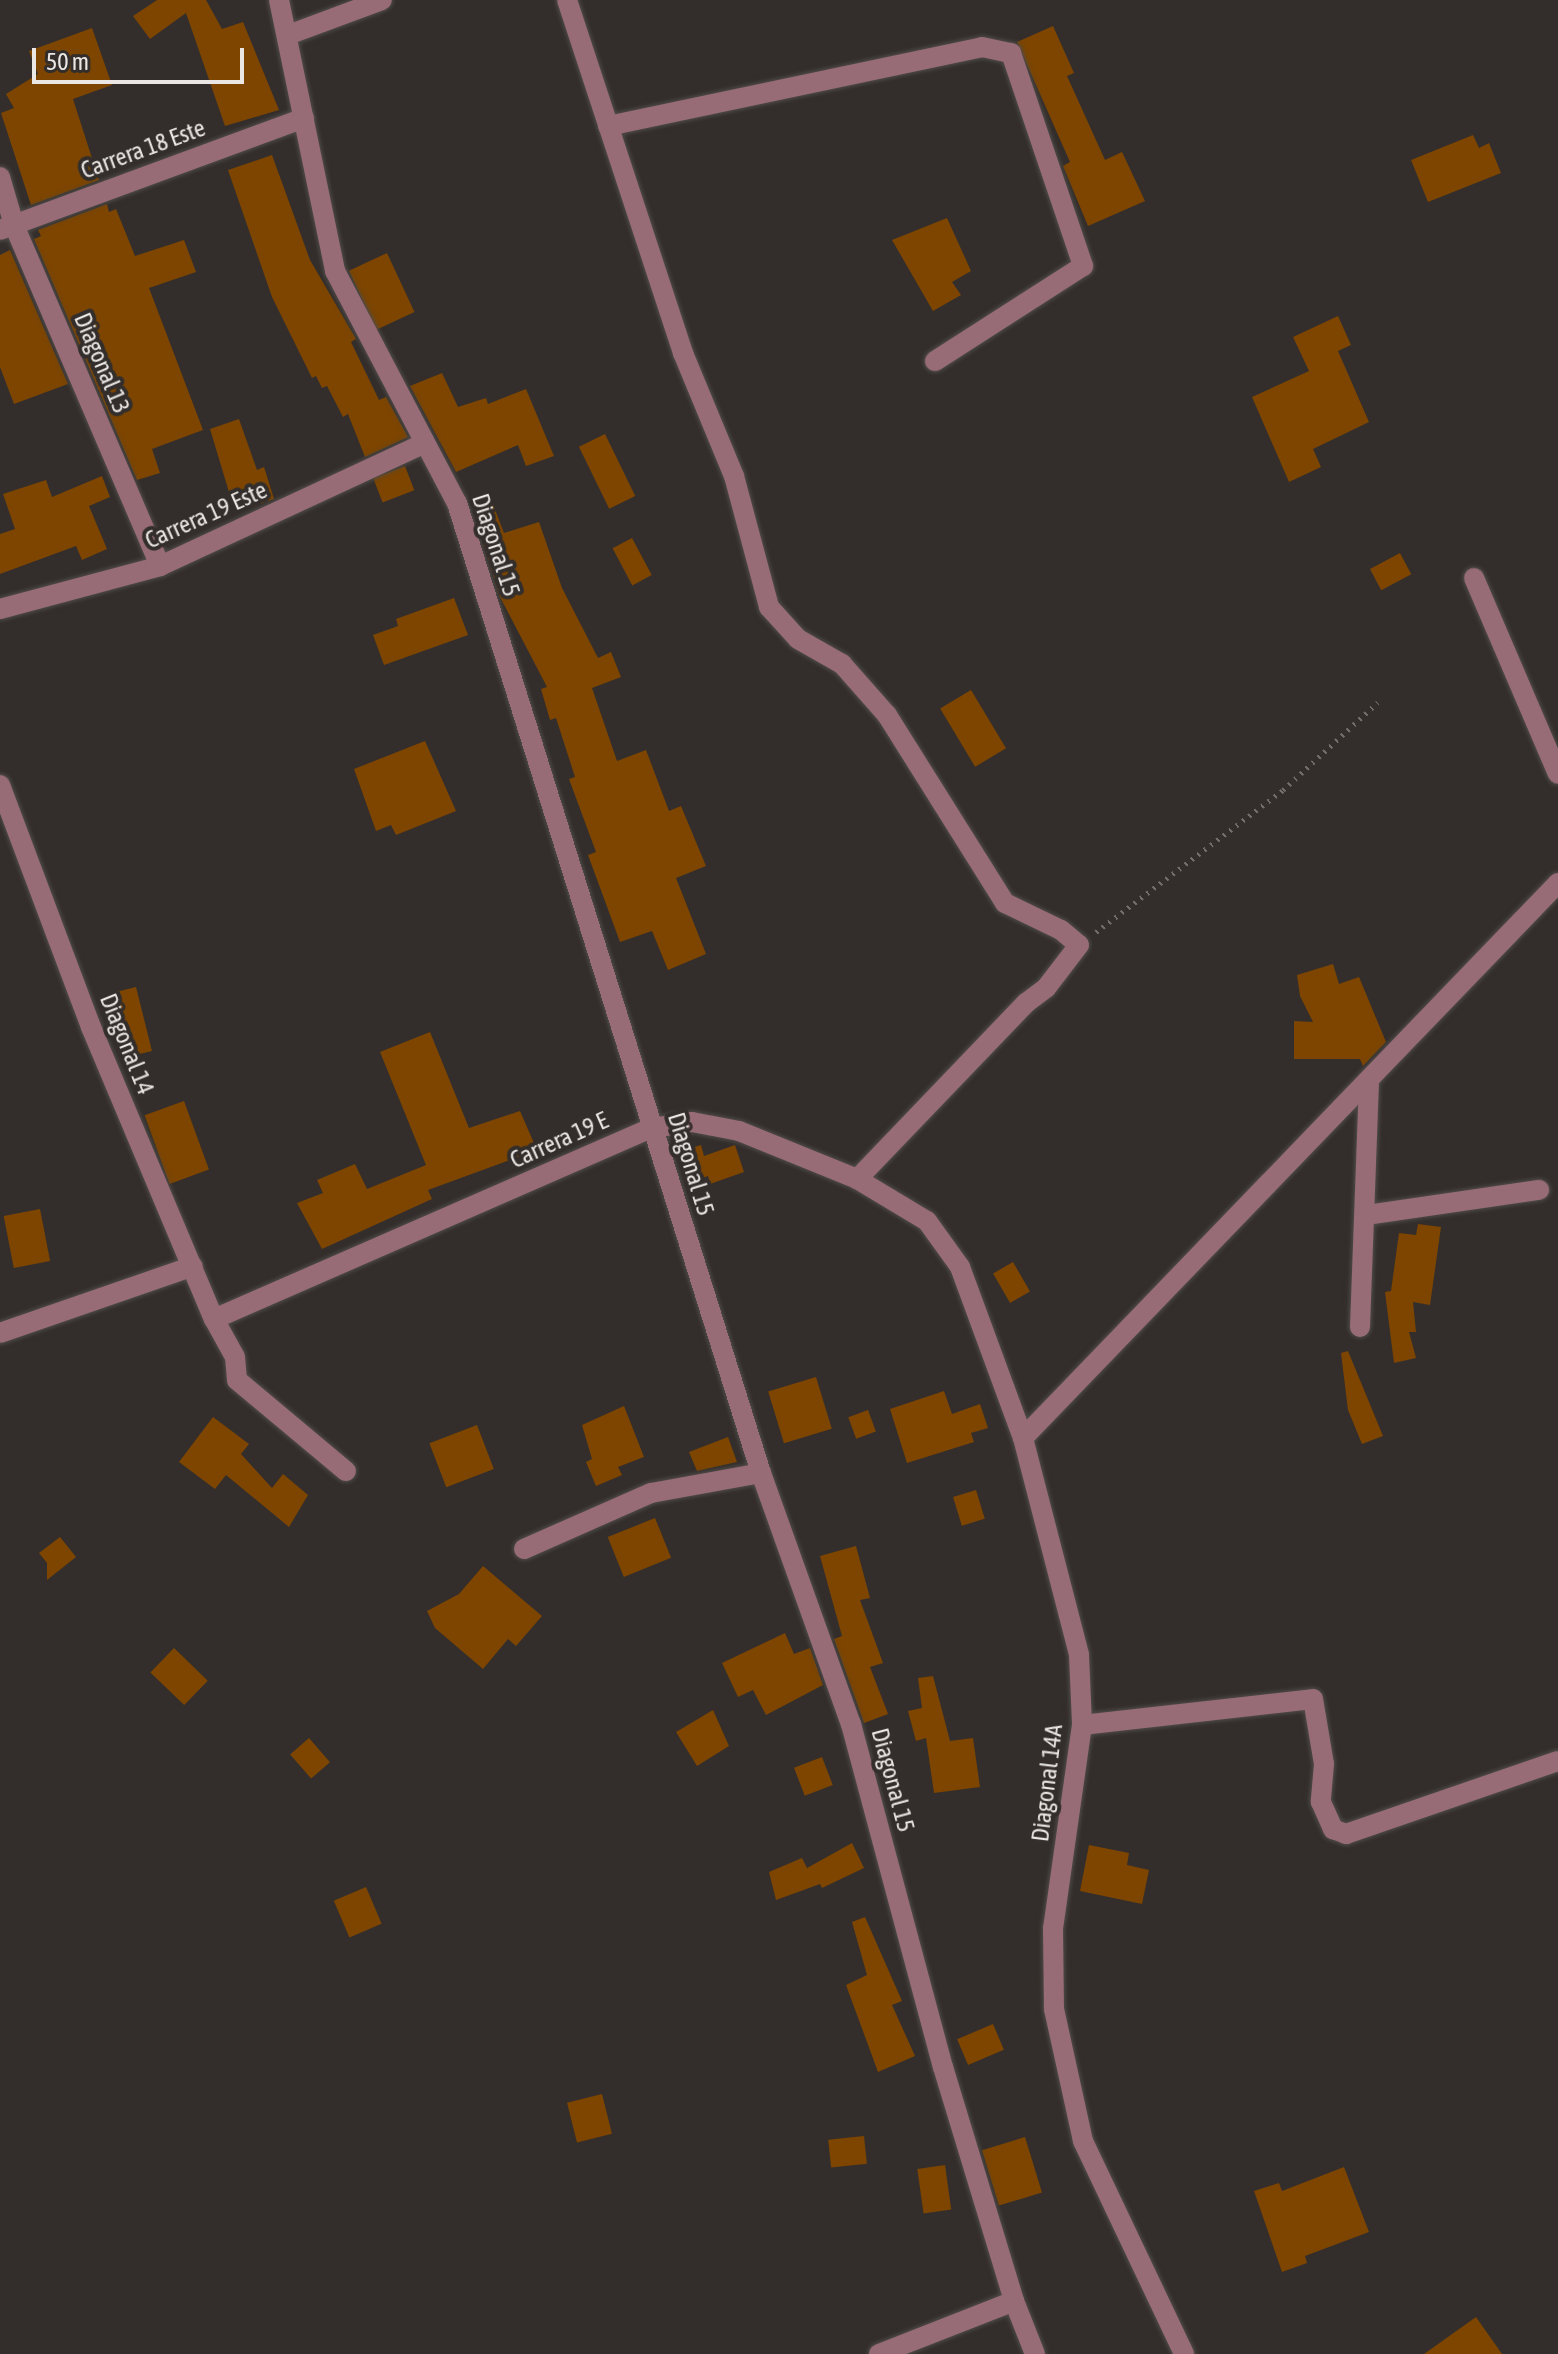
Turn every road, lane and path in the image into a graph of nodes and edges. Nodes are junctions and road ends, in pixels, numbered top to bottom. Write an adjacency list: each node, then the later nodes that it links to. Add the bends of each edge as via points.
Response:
1 (279, 0): 4 (street, Diagonal 15)
2 (382, 0): 4 (street)
3 (567, 0): 6 (street)
4 (288, 35): 5 (street, Diagonal 15)
5 (304, 118): 8 (street, Carrera 18 Este); 10 (street, Diagonal 15, via 335,271)
6 (608, 126): 9 (street, via 982,47 1011,53 1083,266); 18 (street, via 683,353 734,476 769,607 798,639 842,664 887,715 1005,903 1061,930)
7 (0, 177): 8 (street, Diagonal 13)
8 (7, 227): 11 (street, Diagonal 13)
9 (935, 361)
10 (425, 443): 11 (street, Carrera 19 Este); 20 (street, Diagonal 15, via 457,503)
11 (160, 566): 13 (street, Carrera 19 Este)
12 (1474, 578): 15 (street)
13 (0, 609)
14 (1378, 702): 18 (path, via 1283,790)
15 (1558, 774)
16 (0, 785): 25 (street, Diagonal 14, via 91,1027)
17 (1558, 883): 19 (street)
18 (1079, 945): 21 (street, via 1046,988)
19 (1369, 1080): 23 (street); 29 (street)
20 (652, 1128): 21 (street, Carrera 19 E, via 692,1122 739,1131); 26 (street, Carrera 19 E); 31 (street, Diagonal 15)
21 (857, 1179): 24 (street, Carrera 19 E)
22 (1539, 1190): 23 (street)
23 (1367, 1215): 27 (street)
24 (927, 1221): 29 (street, Diagonal 14A, via 960,1267)
25 (193, 1266): 26 (street, Diagonal 14); 28 (street)
26 (214, 1319): 30 (street, Diagonal 14, via 235,1357 237,1380)
27 (1360, 1327)
28 (0, 1333)
29 (1023, 1438): 33 (street, Diagonal 14A, via 1079,1655)
30 (346, 1471)
31 (761, 1473): 32 (street, via 651,1493); 35 (street, Diagonal 15, via 851,1724 943,2067)
32 (524, 1549)
33 (1082, 1725): 34 (street, via 1313,1699 1324,1764 1321,1802 1333,1829 1346,1834); 38 (street, Diagonal 14A, via 1053,1928 1054,2009 1083,2141)
34 (1558, 1761)
35 (1014, 2301): 36 (street); 37 (street, Diagonal 15)
36 (879, 2354)
37 (1035, 2354)
38 (1184, 2354)

